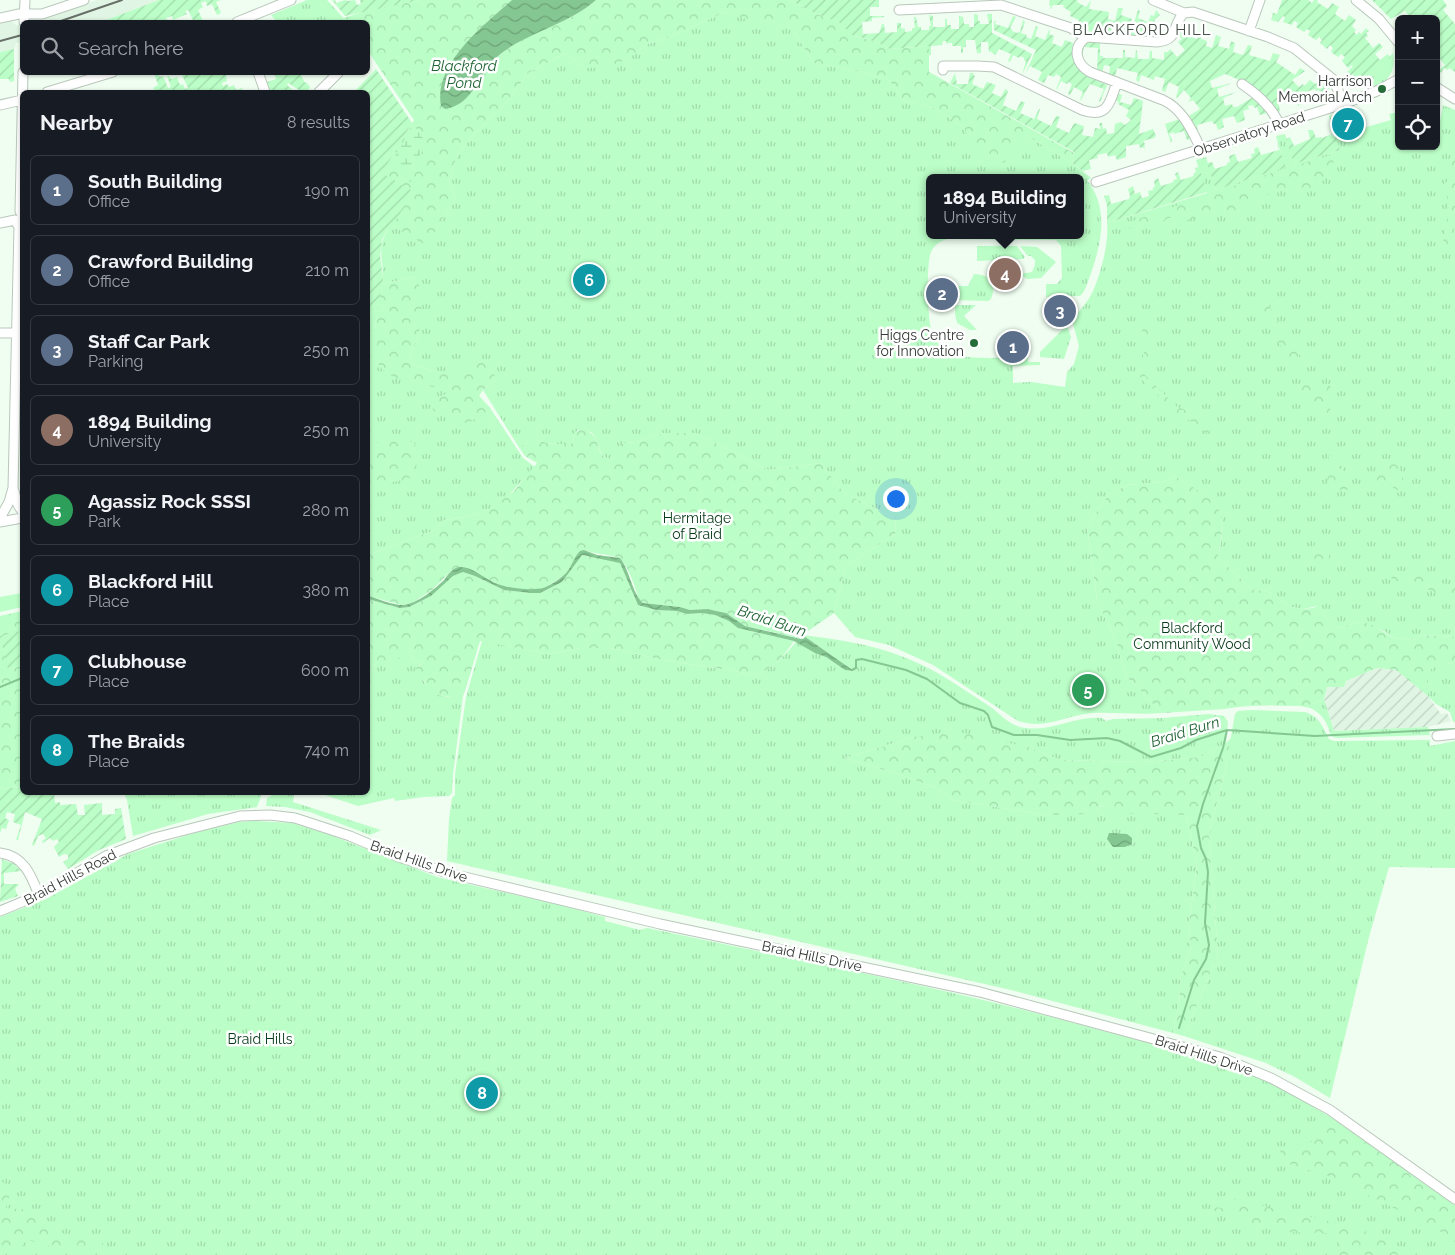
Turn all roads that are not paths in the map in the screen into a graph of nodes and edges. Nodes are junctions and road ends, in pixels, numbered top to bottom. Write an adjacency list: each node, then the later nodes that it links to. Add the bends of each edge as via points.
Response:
1 (25, 0): 10 (street)
2 (84, 0): 10 (street)
3 (291, 0): 11 (street)
4 (1153, 0): 8 (street)
5 (1260, 0): 12 (street)
6 (1356, 0): 14 (street)
7 (899, 10): 13 (street, via 1001,5 1071,28)
8 (1184, 13): 12 (street, via 1193,12); 13 (street, via 1173,35 1164,41)
9 (0, 18): 10 (street)
10 (24, 18)
11 (244, 20)
12 (1249, 31): 30 (street, via 1284,43 1309,59 1334,80)
13 (1085, 37): 21 (street, via 1077,50 1080,64 1090,72)
14 (1395, 38)
15 (943, 70): 21 (street, via 943,66 994,67 1090,112 1101,112 1107,107)
16 (23, 75): 23 (street)
17 (103, 75): 24 (street)
18 (259, 75): 25 (street)
19 (336, 75): 26 (street)
20 (1395, 81): 30 (street, Observatory Road)
21 (1117, 82): 33 (street, via 1173,106)
22 (1242, 84): 32 (street, via 1265,103)
23 (22, 90)
24 (54, 90)
25 (264, 90)
26 (321, 90)
27 (1440, 90): 28 (street)
28 (1455, 99)
29 (20, 100): 31 (street)
30 (1343, 104): 32 (street, Observatory Road)
31 (0, 105)
32 (1280, 124): 33 (street, Observatory Road)
33 (1201, 149): 34 (street, Observatory Road)
34 (1096, 182)
35 (20, 217): 36 (street); 38 (street)
36 (0, 223)
37 (0, 333): 38 (street)
38 (18, 333): 39 (street)
39 (13, 488): 40 (street); 41 (street)
40 (20, 508)
41 (0, 518)
42 (20, 518): 43 (street)
43 (0, 522)
44 (1455, 734): 45 (street)
45 (1437, 736)
46 (139, 843): 48 (street, Braid Hills Road, via 98,861); 50 (street, Braid Hills Drive, via 232,818 270,815 295,818 448,873 652,922 980,992 1109,1026 1220,1057 1271,1078 1330,1110)
47 (0, 853): 48 (street, via 11,855 26,866)
48 (39, 895): 49 (street, Braid Hills Road)
49 (0, 910)
50 (1455, 1199)

